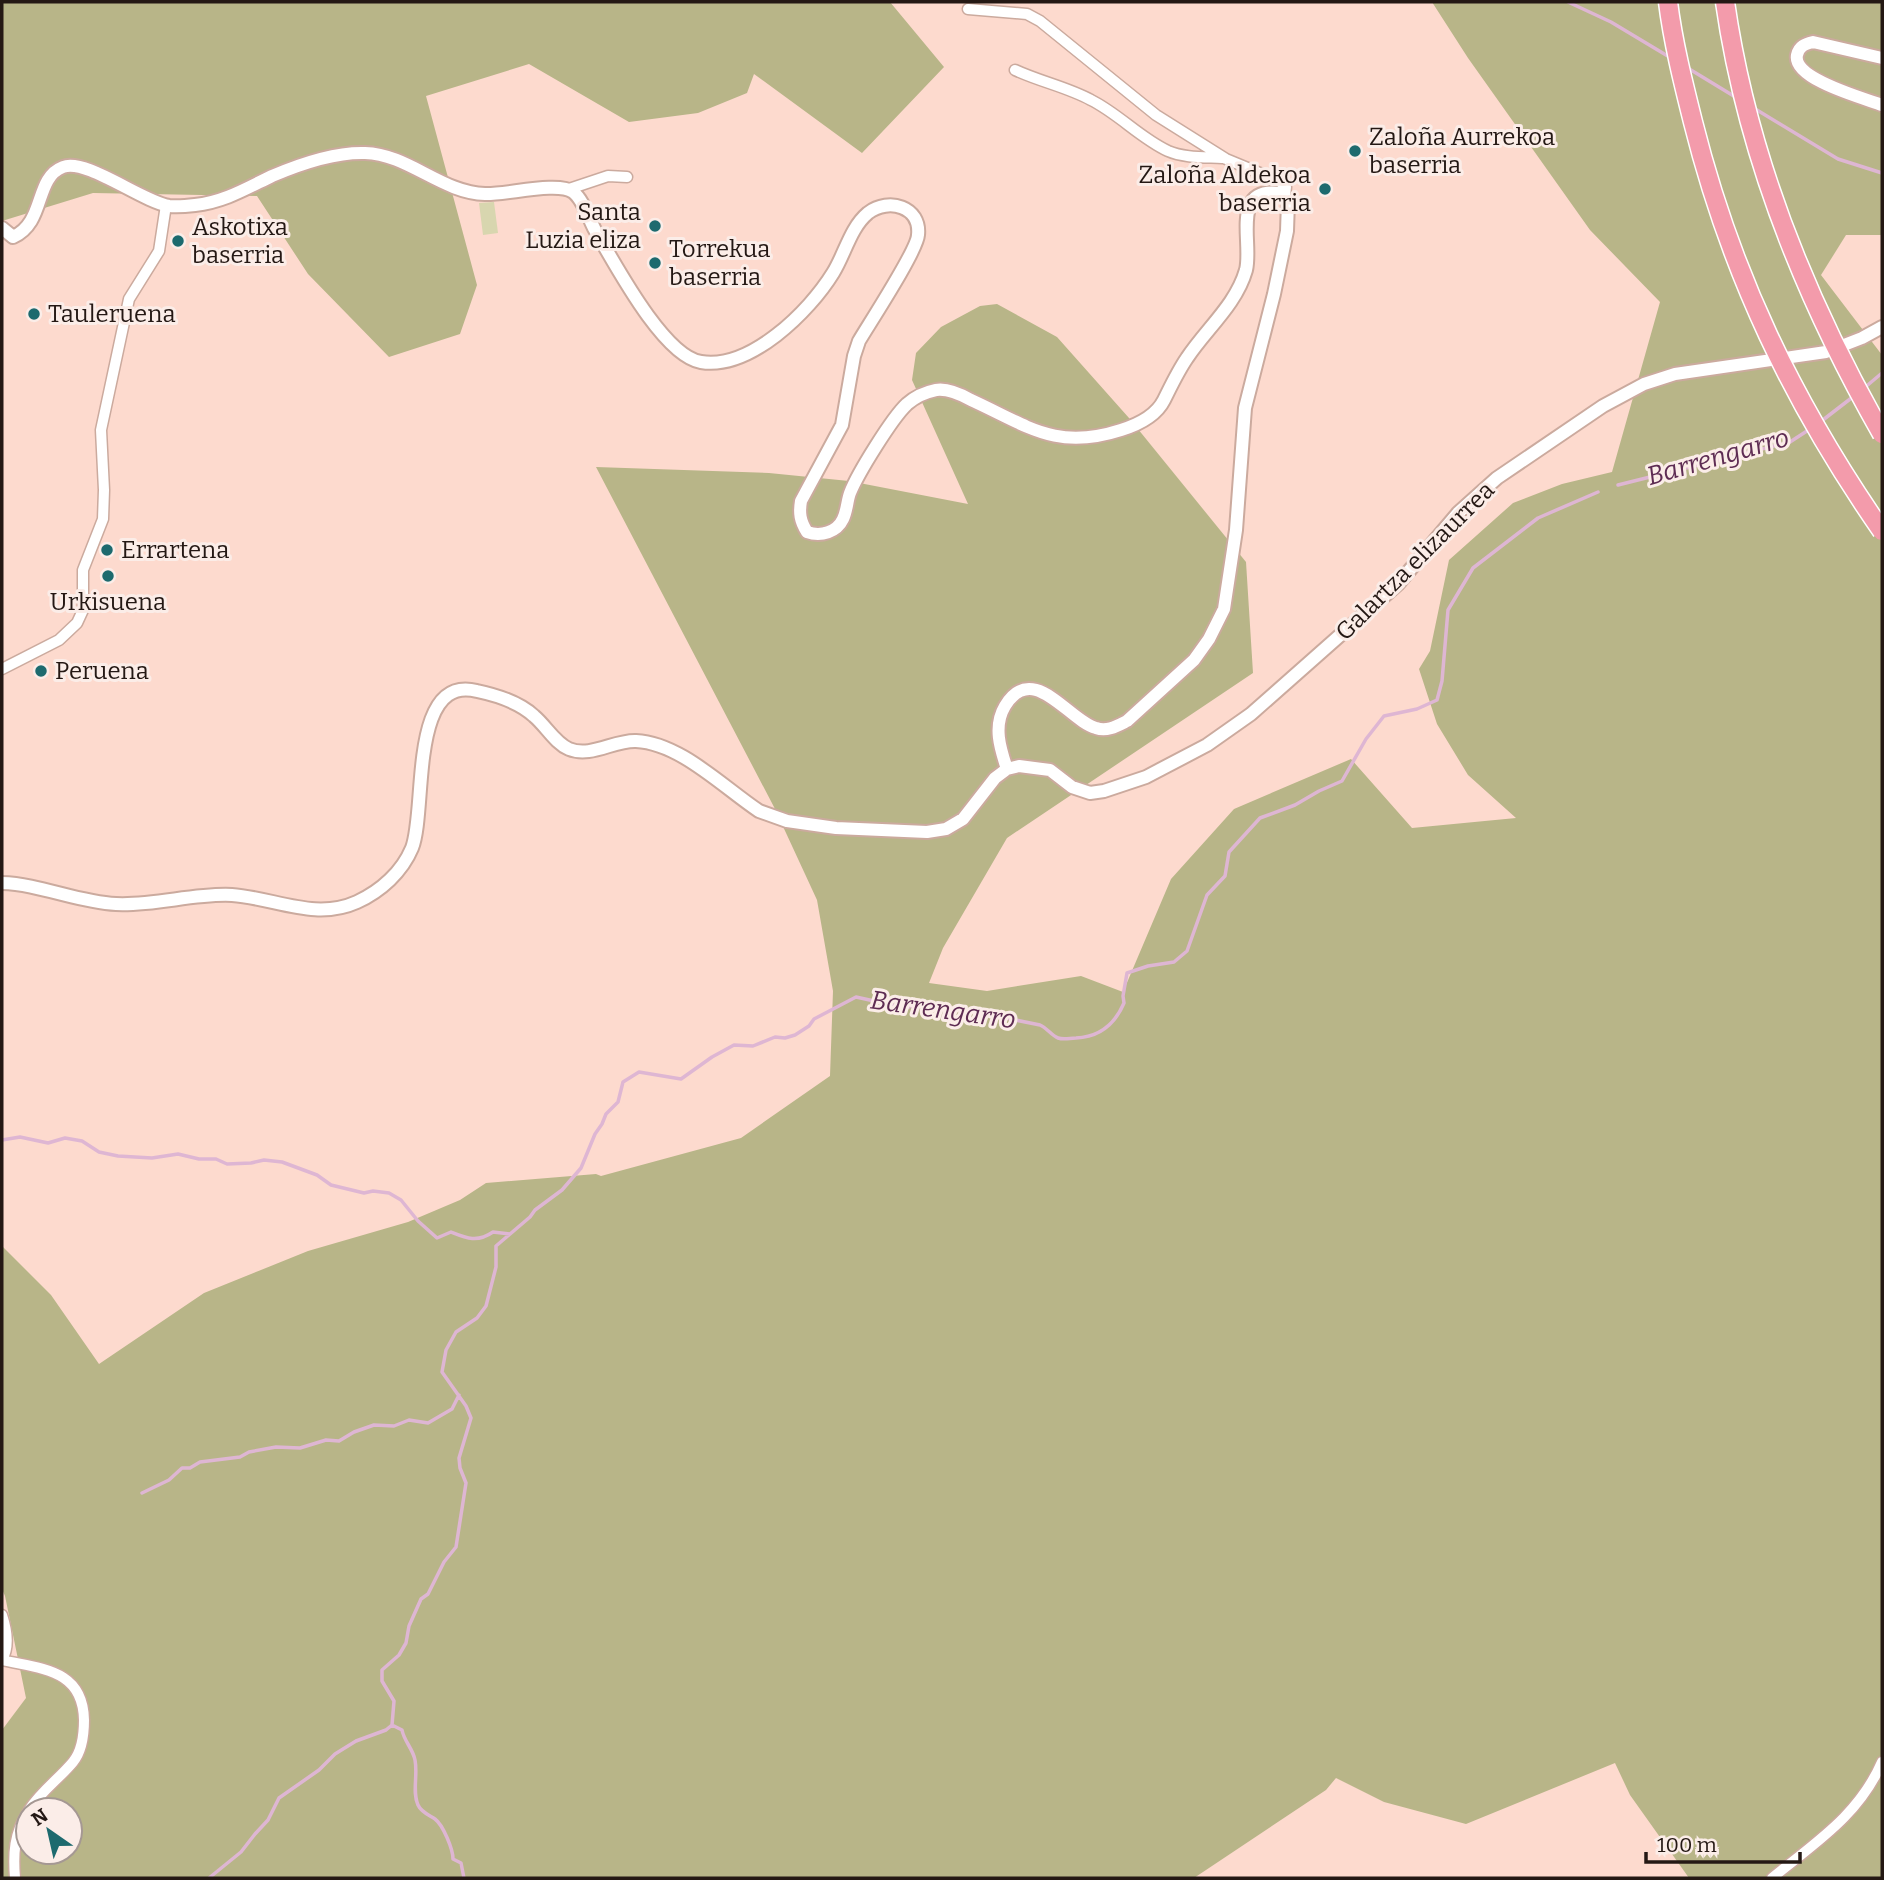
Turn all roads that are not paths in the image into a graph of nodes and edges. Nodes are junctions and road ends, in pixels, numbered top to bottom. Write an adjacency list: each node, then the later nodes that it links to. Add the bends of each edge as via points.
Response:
1 (1668, 2): 15 (highway, bridge, via 1707,180 1741,276 1790,382)
2 (1725, 2): 14 (highway, bridge, via 1748,118 1778,214 1828,334)
3 (968, 9): 7 (street, via 1027,14 1040,21 1156,115)
4 (1882, 58): 6 (street, via 1813,42 1799,49 1796,57 1798,66 1810,77)
5 (1015, 71): 7 (street, via 1094,101 1169,151)
6 (1882, 105)
7 (1226, 159): 10 (street, via 1279,181 1286,187)
8 (627, 177): 9 (street, via 608,176)
9 (569, 189): 10 (street, via 664,337 684,356 703,363 736,357 783,331 814,299 834,272 856,227 874,209 898,205 914,220 915,243 859,341 842,425 802,501 800,519 807,532 815,535 829,532 843,520 849,494 898,414 928,392 939,389 956,394 1029,429 1072,439 1129,428 1153,413 1242,281 1247,259 1246,216 1252,202 1265,193); 11 (street, via 471,192 403,162 363,152 307,163 226,198 194,206)
10 (1285, 196): 17 (street, via 1287,231 1245,408 1236,530 1224,609 1216,628 1194,660 1127,721 1114,727 1092,727 1038,690 1017,694 1000,717 1000,745)
11 (166, 205): 12 (street, via 90,170 64,166 46,184 24,230 13,237); 16 (street, via 159,251 129,299 101,430 103,519 83,570 83,610 77,624 59,640)
12 (2, 228)
13 (1882, 327): 17 (street, Galartza elizaurrea, via 1826,352 1675,374 1603,406 1497,478 1458,513 1398,584 1343,635 1234,728 1171,765 1133,782 1090,793 1072,788 1049,770)
14 (1882, 434)
15 (1882, 531)
16 (2, 668)
17 (1007, 769): 18 (street, via 963,820 946,829 878,831 802,824 759,811 660,745 633,741 591,751 567,748 517,705 477,691 459,690 445,696 426,735 413,846 382,887 354,904 319,911 233,895 106,903)
18 (2, 883)
19 (2, 1615): 20 (street, via 7,1642)
20 (2, 1660): 22 (street, via 62,1677 82,1701 84,1727 79,1752)
21 (1882, 1762): 25 (street, via 1856,1808)
22 (42, 1796)
23 (14, 1847): 24 (street)
24 (14, 1864)
25 (1772, 1878)

